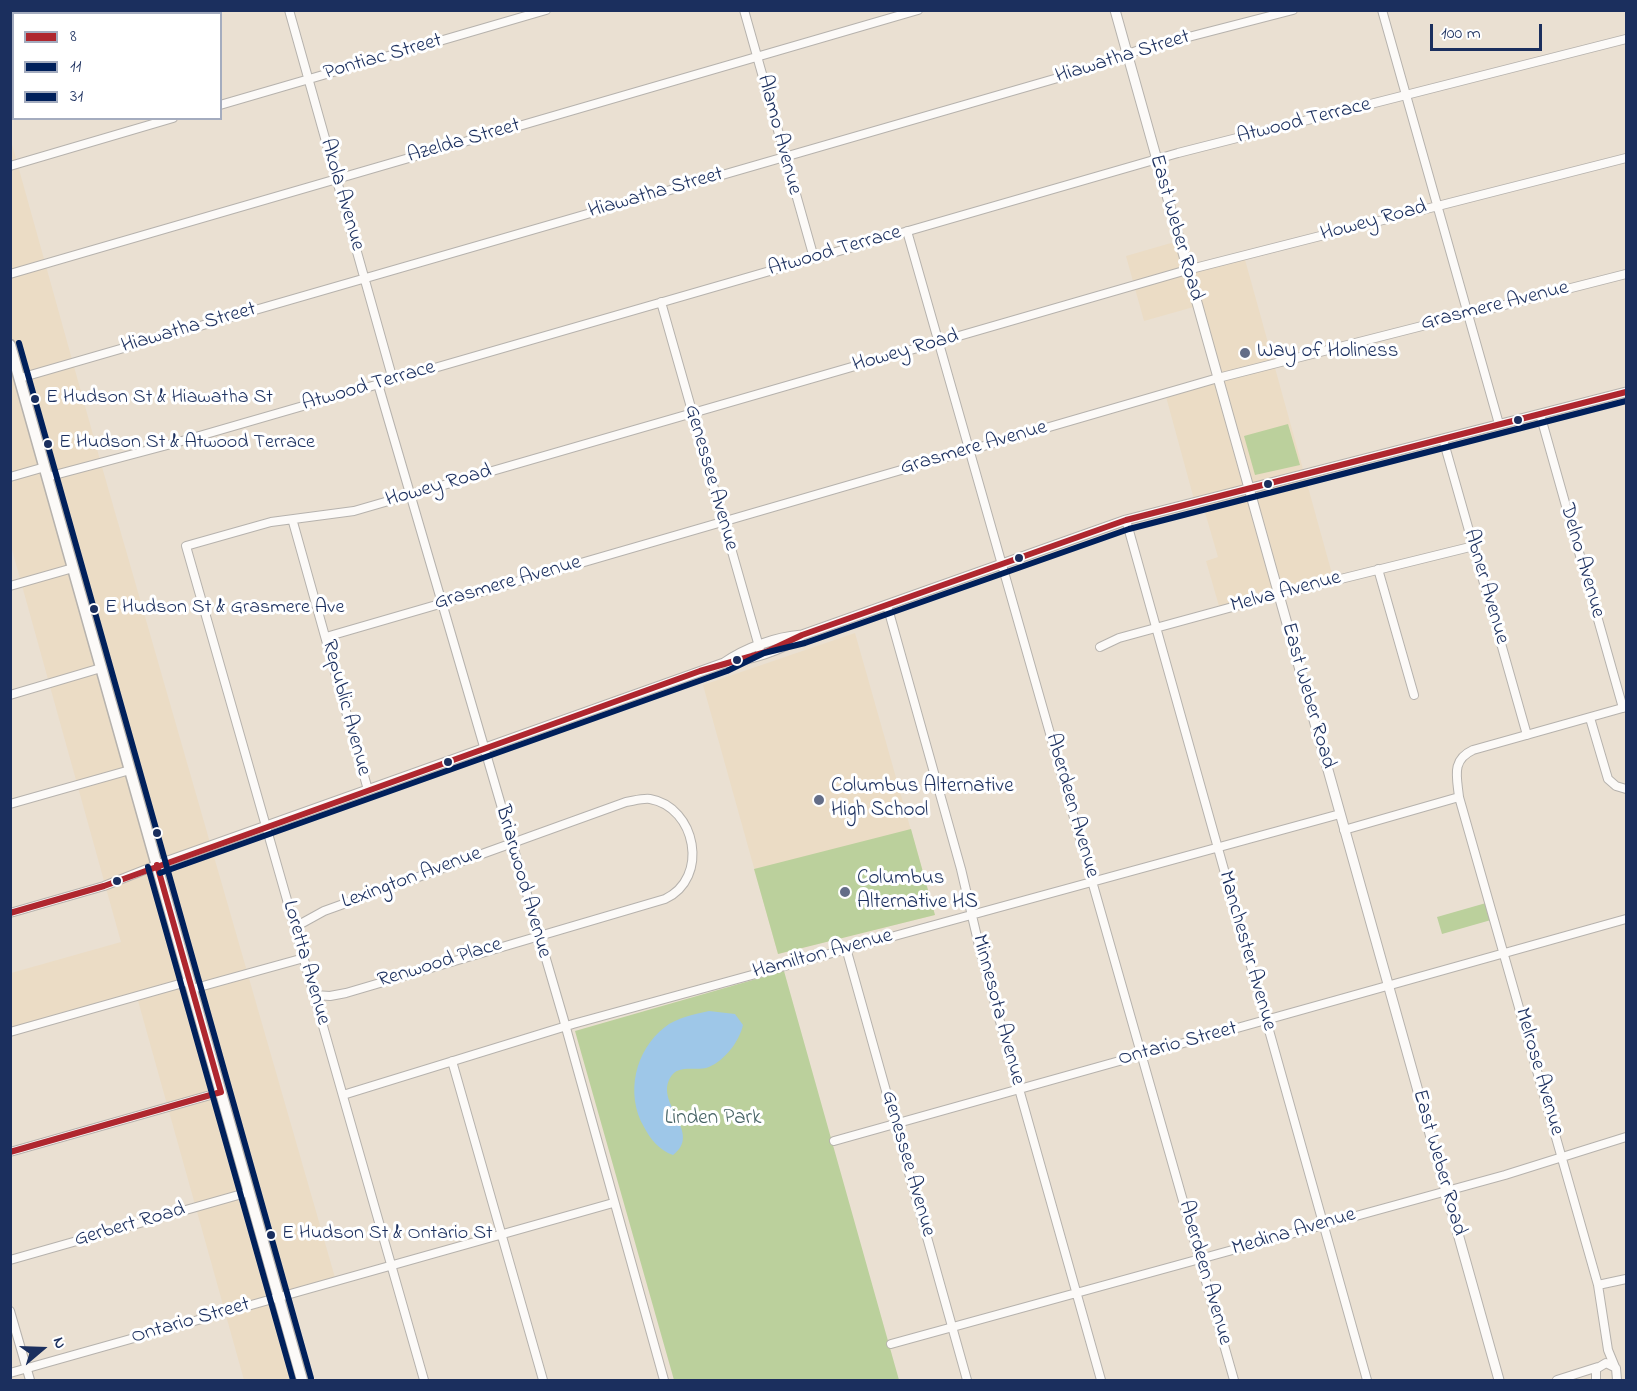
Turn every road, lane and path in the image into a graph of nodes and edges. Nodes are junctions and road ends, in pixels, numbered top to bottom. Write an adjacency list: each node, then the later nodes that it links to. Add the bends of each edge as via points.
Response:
1 (289, 10): 11 (street, Akola Avenue)
2 (546, 10): 11 (street, Pontiac Street)
3 (744, 10): 10 (street, Alamo Avenue)
4 (918, 10): 10 (street, Azelda Street)
5 (1114, 10): 9 (street, East Weber Road)
6 (1293, 10): 9 (street, Hiawatha Street)
7 (1382, 10): 12 (street)
8 (1626, 39): 12 (street, Atwood Terrace)
9 (1127, 56): 15 (street, Hiawatha Street); 17 (street, East Weber Road)
10 (757, 57): 15 (street, Alamo Avenue); 19 (street, Azelda Street)
11 (309, 79): 13 (street, Pontiac Street); 19 (street, Akola Avenue)
12 (1406, 95): 17 (street, Atwood Terrace); 20 (street)
13 (222, 104)
14 (166, 120): 18 (street)
15 (785, 157): 22 (street, Alamo Avenue); 26 (street, Hiawatha Street)
16 (1626, 158): 20 (street, Howey Road)
17 (1156, 160): 21 (street, Atwood Terrace); 23 (street, East Weber Road)
18 (10, 166)
19 (336, 179): 25 (street, Azelda Street); 26 (street, Akola Avenue)
20 (1438, 205): 23 (street, Howey Road); 28 (street)
21 (907, 231): 22 (street, Atwood Terrace); 29 (street, Aberdeen Avenue)
22 (813, 258): 27 (street, Atwood Terrace)
23 (1187, 270): 29 (street, Howey Road); 33 (street, East Weber Road)
24 (1626, 273): 28 (street, Grasmere Avenue)
25 (10, 274)
26 (364, 279): 32 (street, Hiawatha Street); 34 (street, Akola Avenue)
27 (661, 302): 34 (street, Atwood Terrace); 37 (street, Genessee Avenue)
28 (1468, 315): 33 (street, Grasmere Avenue); 39 (street)
29 (937, 342): 37 (street, Howey Road); 41 (street, Aberdeen Avenue)
30 (10, 345): 31 (main road)
31 (12, 358): 32 (main road)
32 (20, 378): 42 (main road)
33 (1218, 378): 41 (street, Grasmere Avenue); 44 (street, East Weber Road)
34 (393, 380): 35 (street, Atwood Terrace)
35 (378, 384): 42 (street, Atwood Terrace); 45 (street, Briarwood Avenue)
36 (1626, 392): 38 (street)
37 (691, 414): 45 (street, Howey Road); 48 (street, Genessee Avenue)
38 (1540, 414): 39 (street); 65 (street, Delno Avenue)
39 (1499, 424): 40 (street)
40 (1443, 439): 44 (street); 50 (street, Abner Avenue)
41 (968, 451): 48 (street, Grasmere Avenue); 51 (street, Aberdeen Avenue)
42 (46, 472): 43 (street, Atwood Terrace); 52 (main road)
43 (10, 477)
44 (1248, 488): 46 (street); 55 (street, East Weber Road)
45 (410, 495): 47 (street, Howey Road); 56 (street, Briarwood Avenue)
46 (1126, 520): 51 (street); 58 (street, Manchester Avenue)
47 (293, 522): 49 (street, Howey Road, via 271,522); 59 (street, Republic Avenue)
48 (722, 522): 56 (street, Grasmere Avenue); 61 (street, Genessee Avenue)
49 (186, 546): 76 (street, Loretta Avenue)
50 (1474, 546): 53 (street, Melva Avenue); 67 (street, Abner Avenue)
51 (1001, 564): 57 (street); 81 (street, Aberdeen Avenue)
52 (73, 568): 54 (street); 62 (main road)
53 (1378, 569): 55 (street, Melva Avenue); 64 (street)
54 (10, 586)
55 (1278, 595): 58 (street, Melva Avenue); 75 (street, East Weber Road)
56 (441, 603): 59 (street, Grasmere Avenue); 68 (street, Briarwood Avenue)
57 (887, 605): 61 (street, via 802,635 791,635); 83 (street, Minnesota Avenue, via 962,869)
58 (1156, 628): 60 (street, Melva Avenue); 79 (street, Manchester Avenue)
59 (326, 637): 71 (street, Republic Avenue)
60 (1100, 647)
61 (760, 650): 68 (street, via 737,654 724,663)
62 (101, 668): 63 (street); 69 (main road)
63 (10, 694)
64 (1414, 695)
65 (1625, 708): 66 (street)
66 (1590, 718): 67 (street); 70 (street, via 1608,779)
67 (1527, 735): 72 (street, via 1465,754 1456,769)
68 (483, 748): 71 (street); 78 (street, Briarwood Avenue)
69 (130, 770): 73 (street); 80 (main road)
70 (1626, 789)
71 (368, 790): 76 (street)
72 (1459, 797): 77 (street); 88 (street, Melrose Avenue)
73 (10, 804)
74 (668, 805): 78 (street, Lexington Avenue, via 648,798 626,802); 86 (street, Renwood Place, via 681,819 692,852 692,870 682,888 665,898)
75 (1340, 814): 77 (street, East Weber Road); 79 (street, Hamilton Avenue)
76 (266, 826): 80 (street); 85 (street, Loretta Avenue)
77 (1344, 830): 91 (street, East Weber Road)
78 (511, 844): 85 (street, Lexington Avenue, via 324,911); 86 (street, Briarwood Avenue)
79 (1217, 848): 81 (street, Hamilton Avenue); 93 (street, Manchester Avenue)
80 (157, 865): 82 (street, via 104,886); 90 (main road)
81 (1093, 882): 83 (street, Hamilton Avenue); 96 (street, Aberdeen Avenue)
82 (10, 913)
83 (971, 915): 87 (street, Hamilton Avenue); 98 (street, Minnesota Avenue)
84 (1626, 919): 88 (street, Ontario Street)
85 (295, 927): 89 (street, Loretta Avenue)
86 (538, 934): 92 (street, Renwood Place, via 346,993); 94 (street, Briarwood Avenue)
87 (846, 948): 94 (street, Hamilton Avenue); 101 (street, Genessee Avenue)
88 (1504, 953): 91 (street, Ontario Street); 105 (street, Melrose Avenue)
89 (304, 958): 90 (street); 92 (street, Loretta Avenue)
90 (191, 985): 95 (street); 99 (main road)
91 (1388, 987): 93 (street, Ontario Street); 106 (street, East Weber Road)
92 (314, 994): 100 (street, Loretta Avenue)
93 (1266, 1021): 96 (street, Ontario Street); 109 (street, Manchester Avenue)
94 (565, 1026): 97 (street, Hamilton Avenue); 108 (street, Briarwood Avenue)
95 (10, 1032)
96 (1142, 1055): 98 (street, Ontario Street); 111 (street, Aberdeen Avenue)
97 (452, 1061): 100 (street, Hamilton Avenue); 110 (street)
98 (1019, 1089): 101 (street, Ontario Street); 116 (street, Minnesota Avenue)
99 (221, 1092): 104 (street); 107 (main road)
100 (343, 1095): 113 (street, Loretta Avenue)
101 (895, 1123): 103 (street, Ontario Street); 119 (street, Genessee Avenue)
102 (1626, 1137): 105 (street, Medina Avenue)
103 (834, 1141)
104 (10, 1152)
105 (1562, 1158): 106 (street, Medina Avenue); 115 (street, Melrose Avenue)
106 (1445, 1191): 109 (street, Medina Avenue); 138 (street, East Weber Road)
107 (249, 1192): 112 (street, Gerbert Road); 117 (main road)
108 (614, 1203): 110 (street, Ontario Street); 133 (street, Briarwood Avenue)
109 (1324, 1225): 111 (street, Medina Avenue); 137 (street, Manchester Avenue)
110 (501, 1233): 113 (street, Ontario Street); 132 (street)
111 (1200, 1259): 116 (street, Medina Avenue); 136 (street, Aberdeen Avenue)
112 (10, 1260)
113 (391, 1265): 117 (street, Ontario Street); 131 (street, Loretta Avenue)
114 (1626, 1279): 115 (street)
115 (1599, 1285): 121 (street, Melrose Avenue)
116 (1077, 1293): 119 (street, Medina Avenue); 135 (street, Minnesota Avenue)
117 (279, 1297): 124 (street, Ontario Street); 130 (main road)
118 (10, 1311): 124 (street)
119 (952, 1327): 120 (street, Medina Avenue); 134 (street, Genessee Avenue)
120 (891, 1344)
121 (1608, 1350): 122 (street); 123 (street, Melrose Avenue)
122 (1600, 1365): 123 (street); 126 (street); 128 (street)
123 (1616, 1368): 127 (street); 140 (street)
124 (27, 1369): 125 (street, Ontario Street); 129 (street)
125 (10, 1373)
126 (1580, 1375): 128 (street); 139 (street)
127 (1626, 1375): 140 (street)
128 (1595, 1379)
129 (30, 1380)
130 (302, 1380)
131 (423, 1380)
132 (543, 1380)
133 (664, 1380)
134 (967, 1380)
135 (1101, 1380)
136 (1234, 1380)
137 (1367, 1380)
138 (1498, 1380)
139 (1557, 1380)
140 (1618, 1380)

